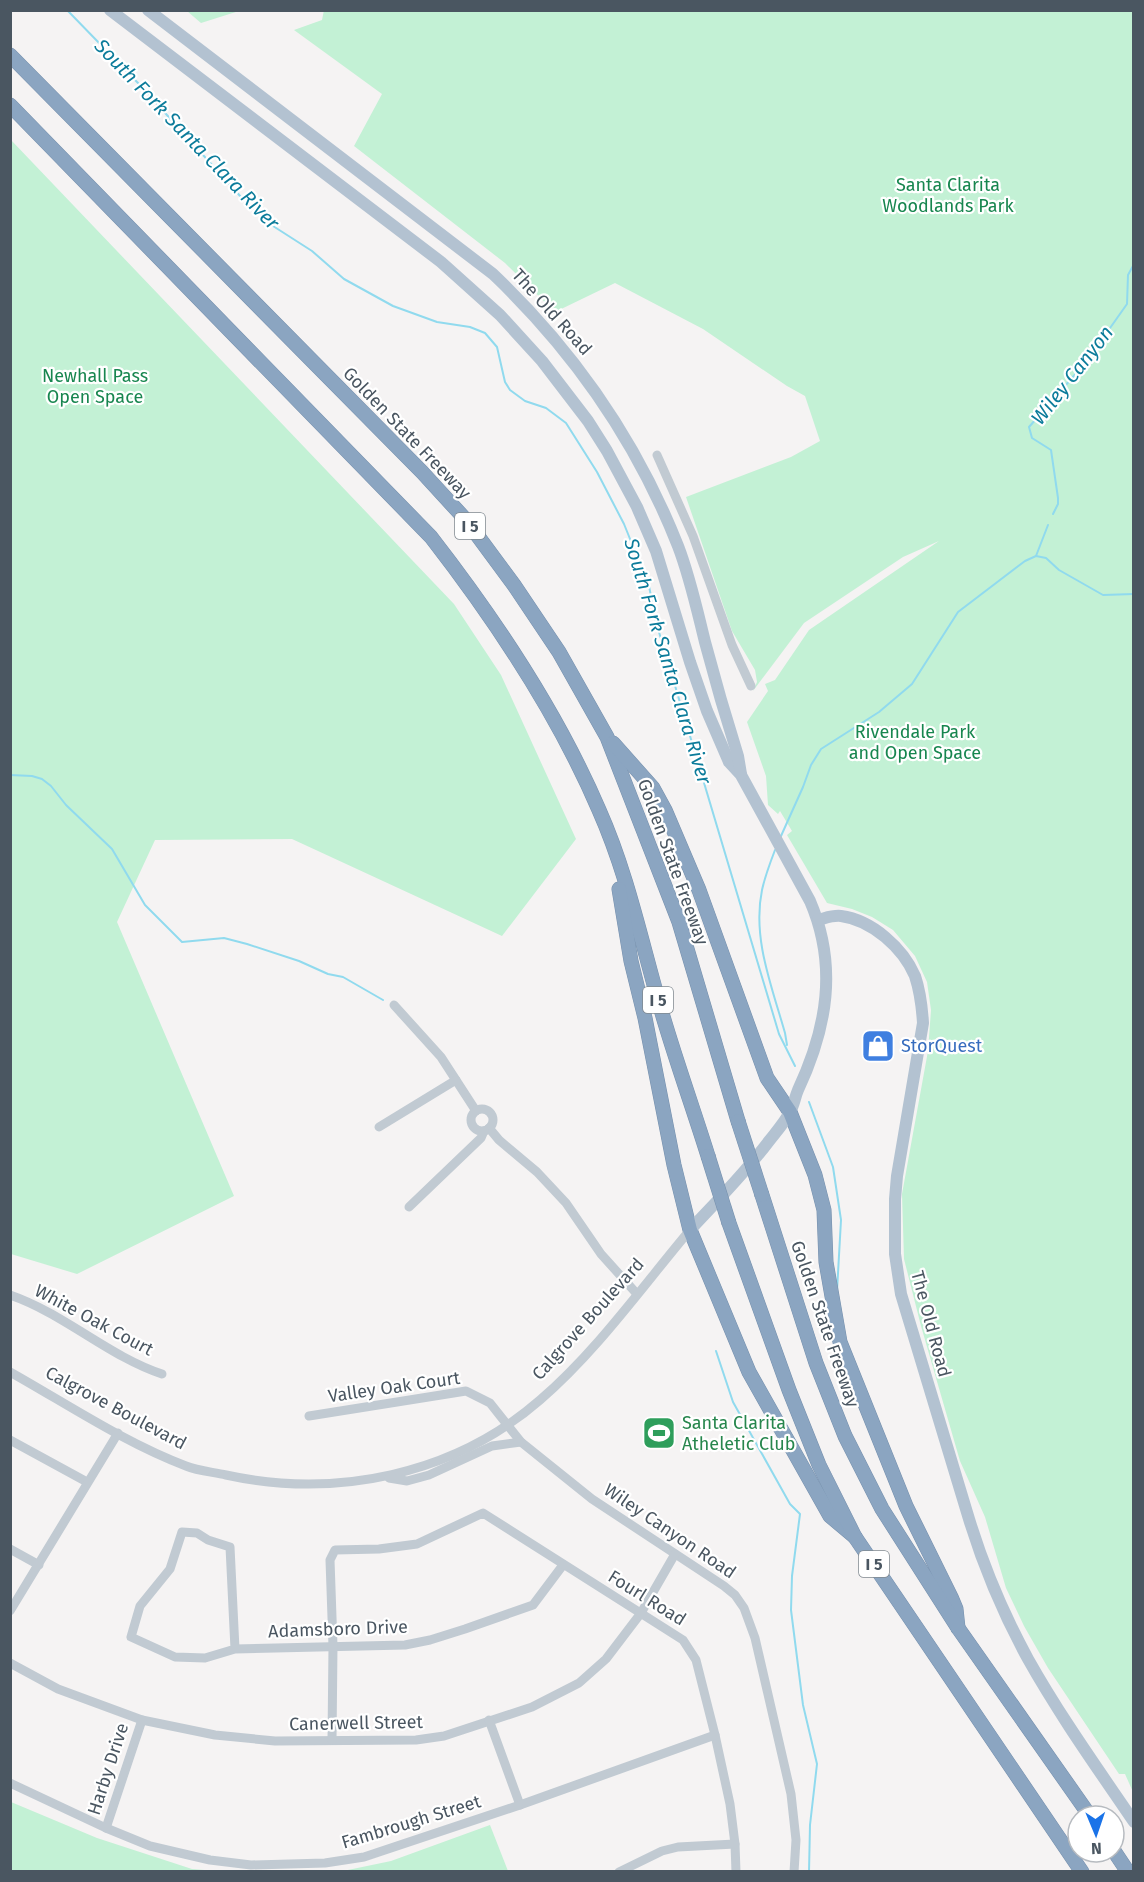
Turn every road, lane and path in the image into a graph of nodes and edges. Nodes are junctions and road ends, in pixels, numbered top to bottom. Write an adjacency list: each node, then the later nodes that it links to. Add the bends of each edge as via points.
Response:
1 (110, 10): 8 (main road, via 441,262 500,315 542,361 588,421 637,507 656,551 707,711 729,762)
2 (148, 10): 8 (main road, The Old Road, via 493,274 561,345 627,440 678,546)
3 (10, 55): 7 (highway, Golden State Freeway / I 5, via 466,520 560,652)
4 (10, 105): 9 (highway, I 5, via 431,537 479,599 533,682 571,750)
5 (657, 454): 6 (street)
6 (751, 686)
7 (607, 737): 14 (highway, via 653,788 664,810 699,891 767,1078); 37 (highway, Golden State Freeway / I 5, bridge, via 679,922 816,1363 845,1436 882,1509)
8 (741, 775): 10 (main road)
9 (612, 842): 18 (highway, via 631,961); 30 (highway, I 5, bridge, via 729,1223 819,1465)
10 (818, 920): 14 (main road, Calgrove Boulevard, via 826,972 824,1015 813,1059); 48 (main road, The Old Road, via 840,916 861,922 897,948 914,975 922,1023 895,1199 895,1254 901,1294 980,1553 1004,1612 1029,1660)
11 (394, 1005): 12 (street, via 433,1047)
12 (456, 1080): 13 (street); 15 (street)
13 (477, 1111): 16 (street, via 471,1122 476,1129); 16 (street, via 485,1110 492,1115 493,1123)
14 (790, 1112): 18 (main road, Calgrove Boulevard); 37 (highway, via 821,1192 826,1262 840,1342 906,1506 954,1603)
15 (379, 1127)
16 (487, 1130): 17 (street); 19 (street, via 537,1172 566,1203 601,1254)
17 (409, 1207)
18 (690, 1230): 19 (street, Calgrove Boulevard); 30 (highway, via 749,1372 830,1516)
19 (637, 1294): 24 (street, Calgrove Boulevard, via 572,1369)
20 (10, 1295): 22 (street, White Oak Court, via 49,1312 139,1366)
21 (10, 1372): 25 (street, Calgrove Boulevard)
22 (162, 1374)
23 (309, 1416): 24 (street, Valley Oak Court, via 466,1391 490,1403)
24 (507, 1426): 27 (street, Wiley Canyon Road); 28 (street, Calgrove Boulevard, via 449,1456)
25 (118, 1433): 28 (street, Calgrove Boulevard, via 188,1467 259,1482 338,1484); 29 (street)
26 (10, 1440): 29 (street)
27 (521, 1442): 28 (street, via 492,1446 407,1481); 32 (street, Wiley Canyon Road, via 613,1514)
28 (383, 1477)
29 (87, 1482): 33 (street)
30 (855, 1537): 54 (highway, I 5)
31 (10, 1549): 33 (street)
32 (675, 1554): 36 (street, Canerwell Street); 53 (street, Wiley Canyon Road, via 735,1595 749,1619 791,1794 796,1840)
33 (39, 1565): 35 (street)
34 (563, 1565): 36 (street, Fourl Road); 38 (street, Adamsboro Drive, via 533,1605 465,1629 405,1645); 38 (street, Fourl Road, via 483,1513 417,1544 335,1550 330,1560)
35 (10, 1611)
36 (641, 1612): 42 (street, Canerwell Street, via 606,1659 579,1683 532,1707); 43 (street, Fourl Road, via 683,1640 696,1660)
37 (958, 1628): 46 (highway, Golden State Freeway / I 5)
38 (333, 1646): 39 (street, Adamsboro Drive); 44 (street)
39 (235, 1649): 39 (street, Adamsboro Drive, via 205,1658 175,1657 131,1637 140,1606 170,1569 182,1532 197,1533 230,1547)
40 (10, 1663): 41 (street, Canerwell Street, via 58,1689)
41 (142, 1720): 44 (street, Canerwell Street, via 215,1735 275,1741); 49 (street, Harby Drive)
42 (489, 1720): 44 (street, Canerwell Street, via 444,1736 416,1740); 47 (street)
43 (715, 1735): 47 (street, Fambrough Street); 50 (street, Fourl Road)
44 (332, 1740)
45 (10, 1783): 49 (street, Fambrough Street)
46 (1082, 1804)
47 (520, 1805): 49 (street, Fambrough Street, via 364,1857 325,1863 251,1865 210,1860 150,1846)
48 (1134, 1822)
49 (106, 1828)
50 (735, 1845): 51 (street, via 678,1847); 52 (street, Fourl Road)
51 (619, 1872)
52 (736, 1872)
53 (794, 1872)
54 (1082, 1872)

